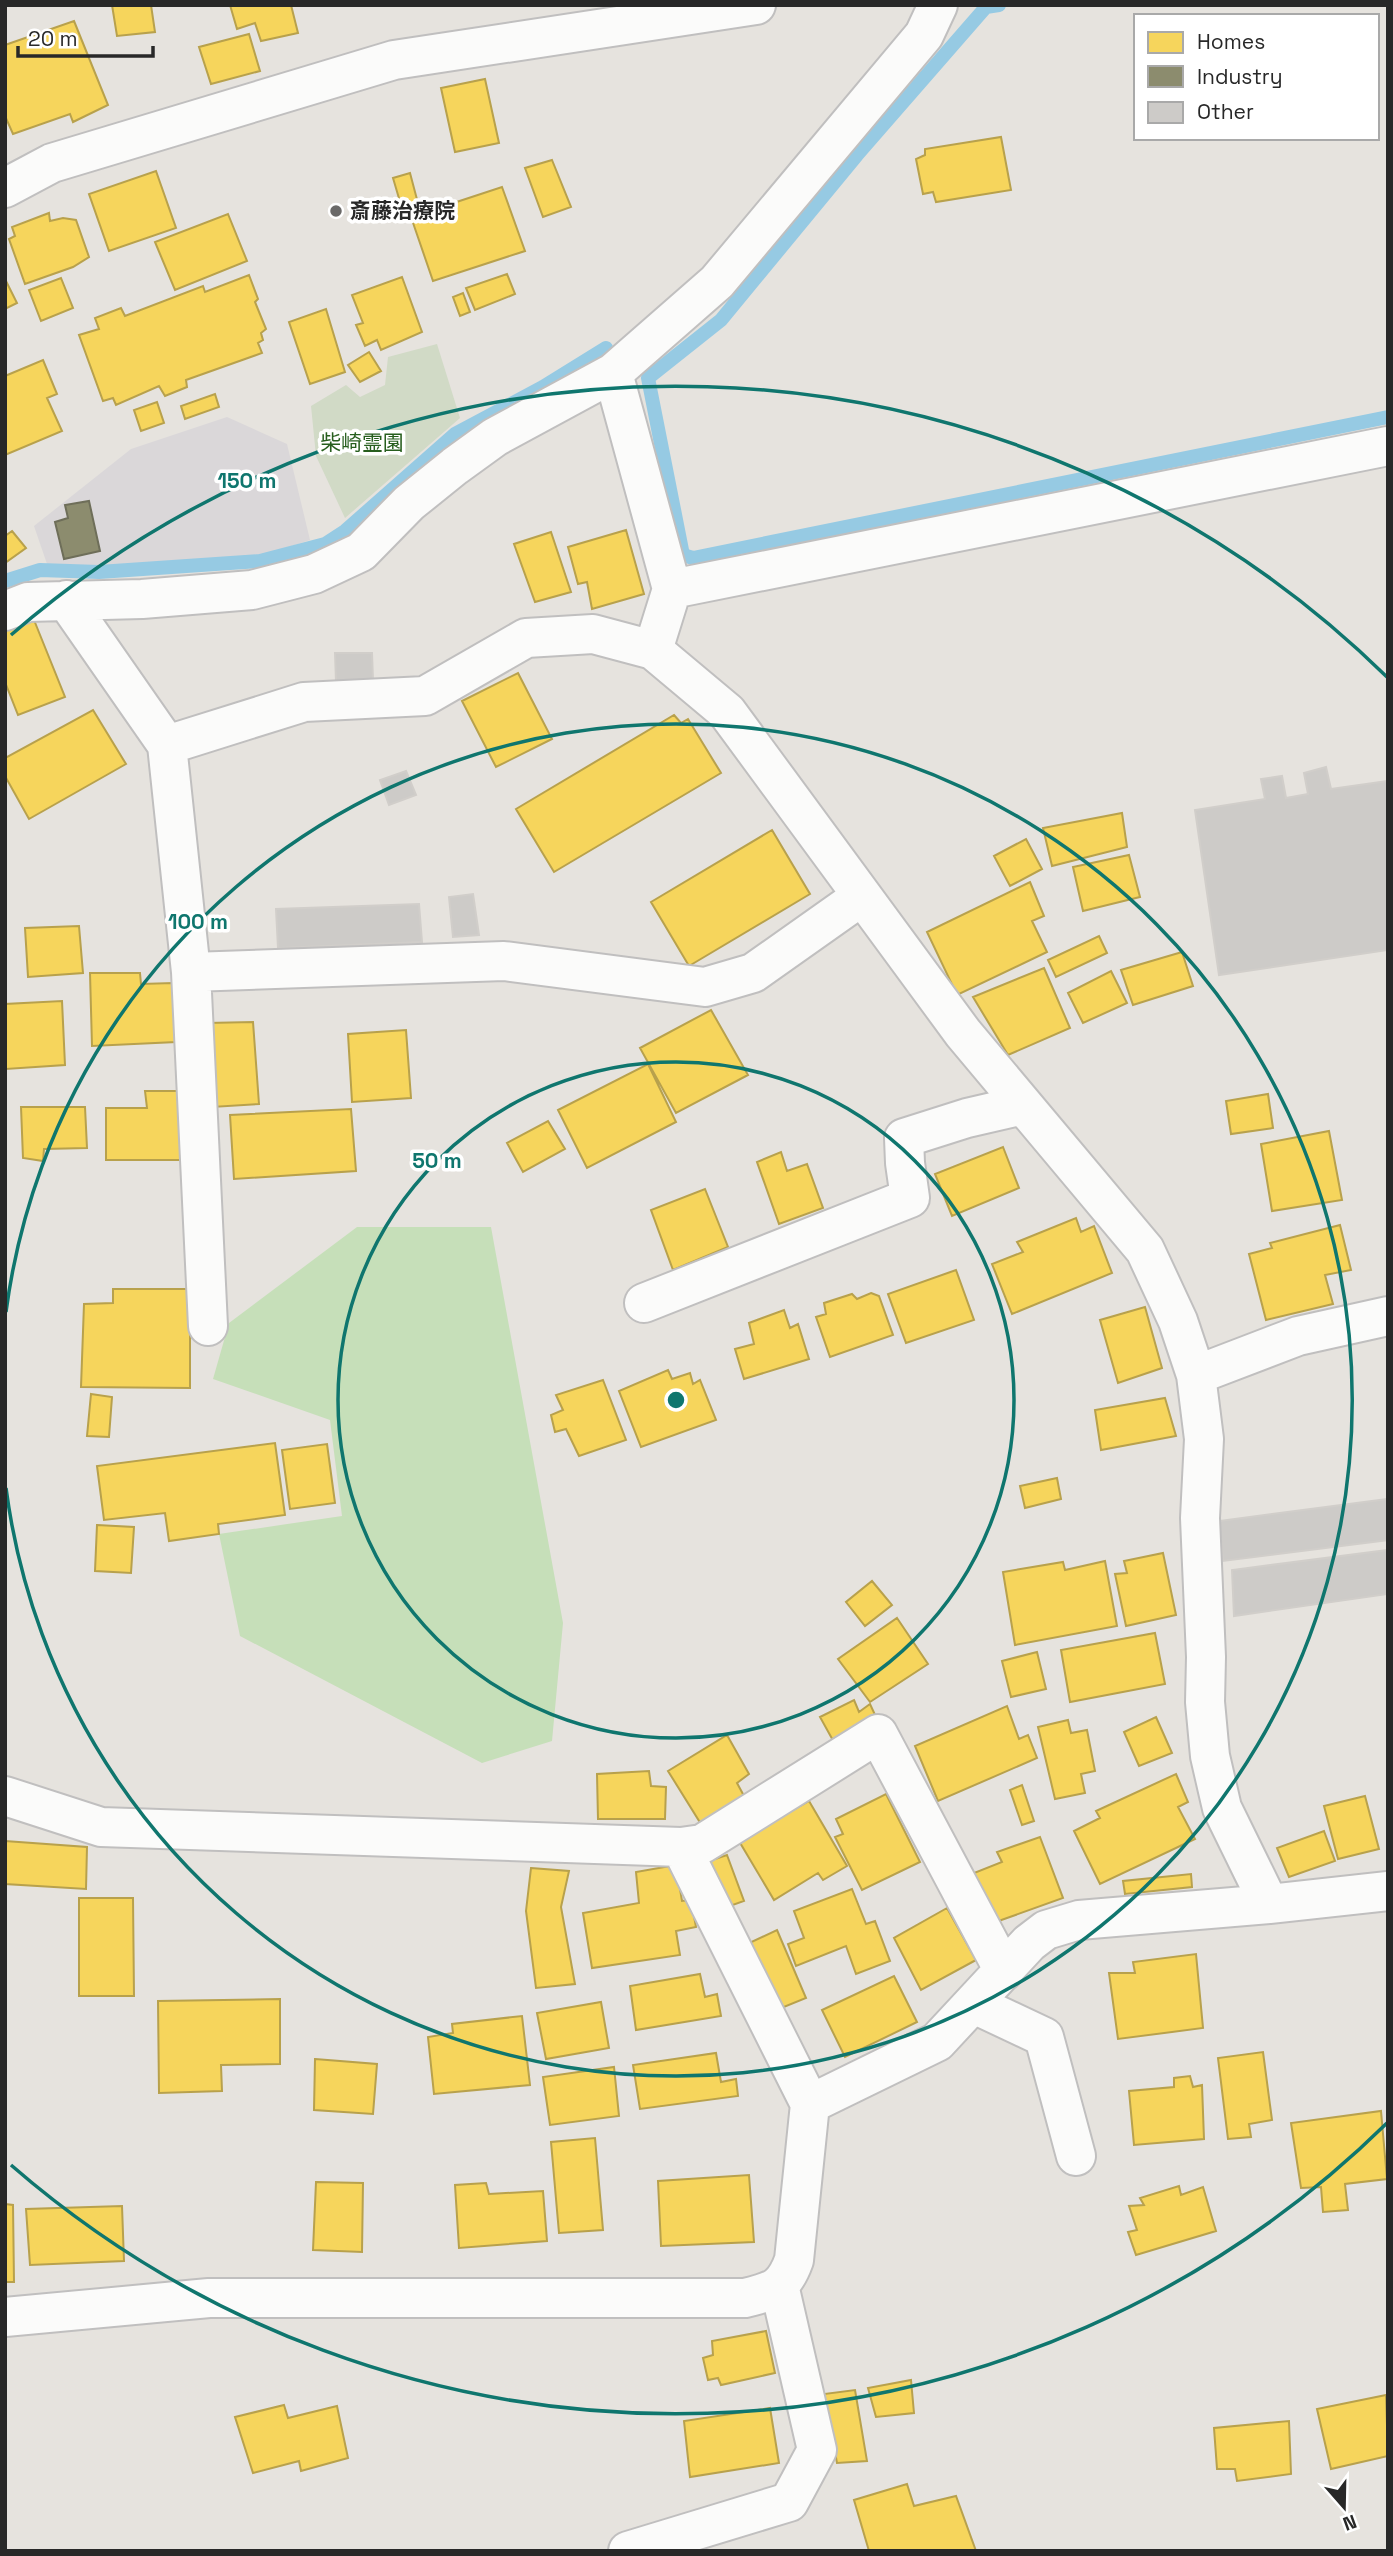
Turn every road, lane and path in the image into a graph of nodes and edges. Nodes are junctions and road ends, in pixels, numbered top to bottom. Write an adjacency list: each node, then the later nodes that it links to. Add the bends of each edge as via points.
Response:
1 (756, 5): 3 (street, via 394,60 52,163)
2 (938, 5): 4 (street, via 924,35 717,282)
3 (5, 188)
4 (613, 373): 6 (street); 7 (street, via 495,437 409,503 361,552 314,574 252,590)
5 (1388, 446): 6 (street)
6 (672, 589): 9 (street)
7 (66, 600): 8 (street, via 28,603); 10 (street)
8 (5, 611)
9 (653, 650): 10 (street, via 593,634 526,638 425,696 304,702); 11 (street, via 727,712)
10 (167, 745): 12 (street)
11 (862, 897): 12 (street, via 753,973 705,987 504,961); 13 (street)
12 (191, 972): 16 (street)
13 (1023, 1105): 14 (street, via 904,1138 910,1198); 17 (street, via 1145,1250 1178,1321)
14 (644, 1303)
15 (1388, 1316): 17 (street, via 1297,1336)
16 (208, 1326)
17 (1196, 1375): 21 (street, via 1204,1438 1200,1518 1210,1756 1222,1808)
18 (5, 1796): 19 (street, via 101,1827)
19 (681, 1847): 22 (street, via 702,1844 878,1734); 24 (street)
20 (1388, 1891): 21 (street)
21 (1269, 1904): 22 (street, via 1079,1920 1046,1930)
22 (1004, 1971): 23 (street)
23 (974, 2004): 24 (street, via 937,2042); 25 (street, via 1044,2037)
24 (810, 2104): 26 (street, via 794,2260 787,2279)
25 (1076, 2156)
26 (779, 2285): 27 (street, via 771,2292 746,2298 209,2298); 28 (street, via 817,2450 789,2502)
27 (5, 2318)
28 (628, 2551)

